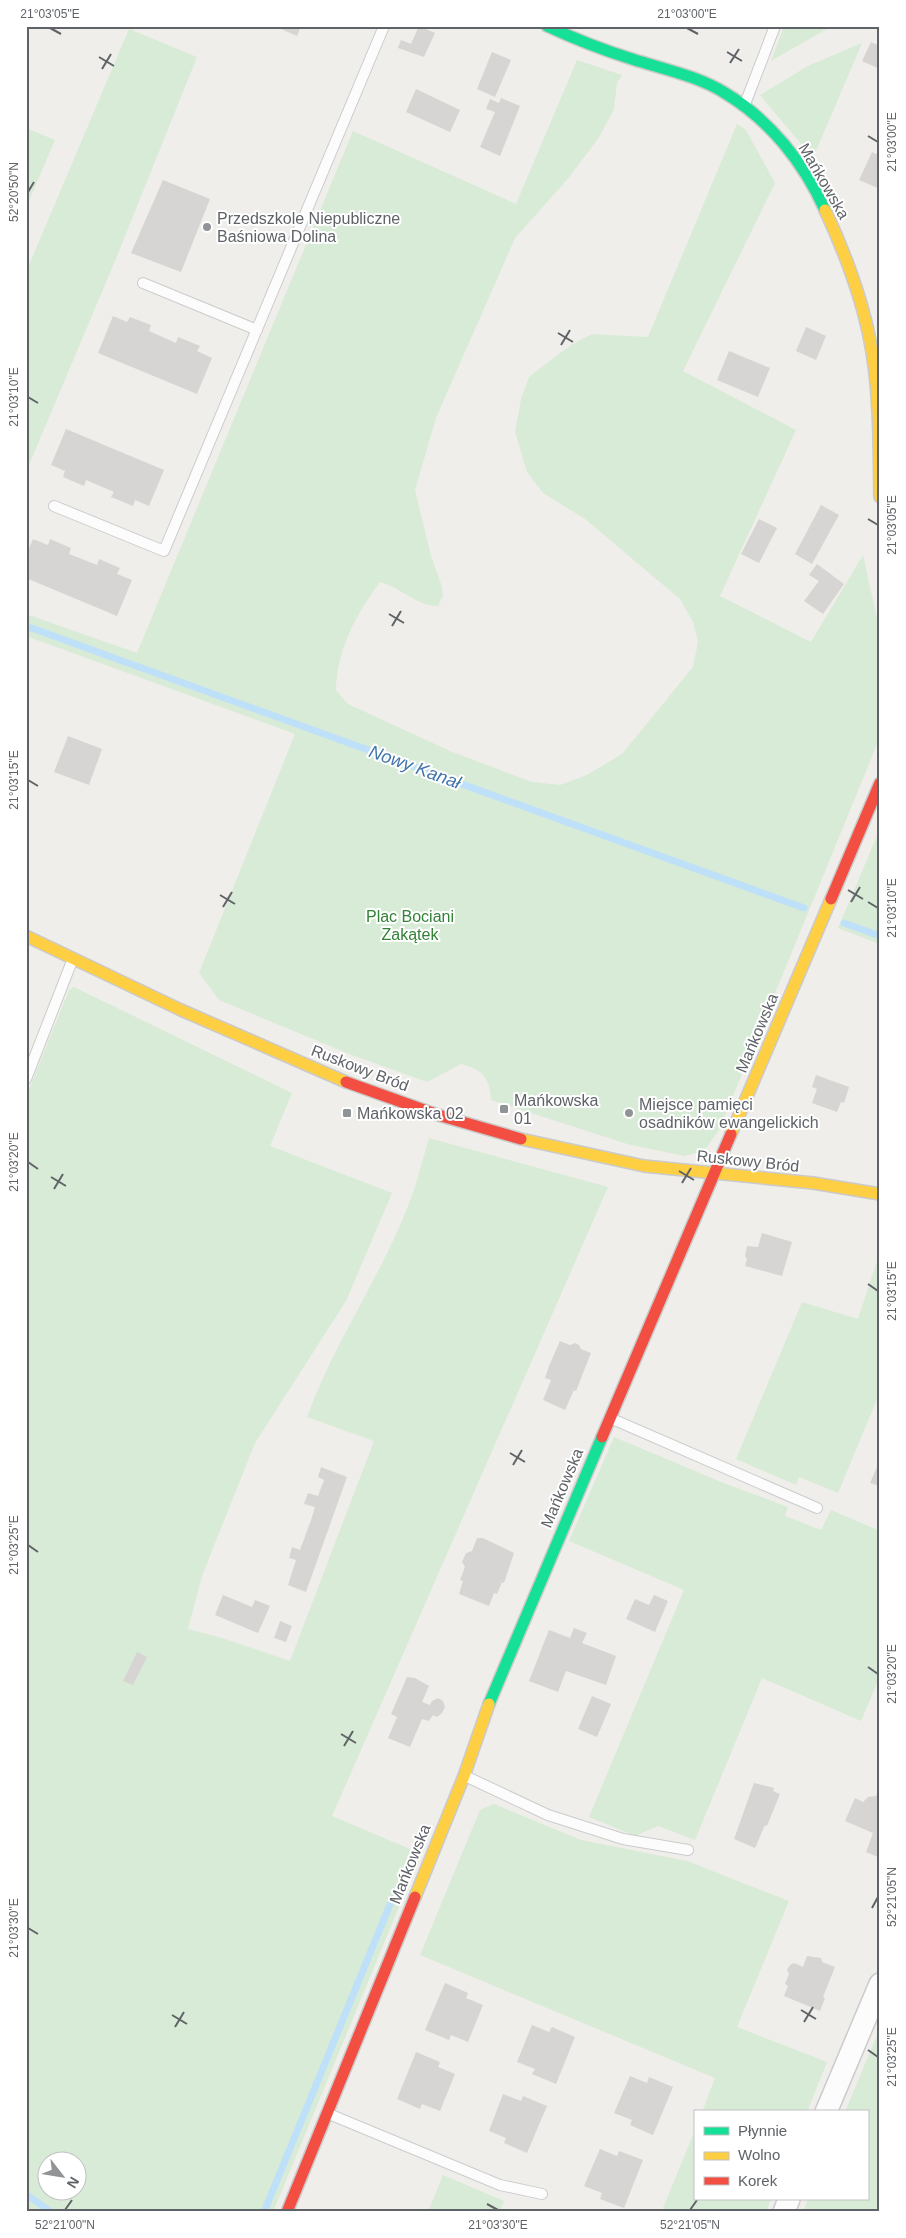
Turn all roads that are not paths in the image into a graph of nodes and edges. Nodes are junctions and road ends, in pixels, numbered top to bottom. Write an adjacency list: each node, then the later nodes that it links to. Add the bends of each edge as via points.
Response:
1 (384, 26): 6 (lane)
2 (547, 26): 4 (street, Mańkowska, via 612,53 698,80)
3 (775, 26): 4 (lane)
4 (745, 105): 7 (street, Mańkowska, via 778,136 803,171 853,275 872,351)
5 (143, 283): 6 (lane)
6 (257, 330): 8 (lane, via 164,551)
7 (880, 497)
8 (54, 506)
9 (880, 783): 13 (street, Mańkowska)
10 (26, 936): 11 (street, Ruskowy Bród)
11 (73, 959): 12 (lane); 13 (street, Ruskowy Bród, via 271,1051 428,1111 595,1157)
12 (26, 1079)
13 (713, 1174): 14 (street, Ruskowy Bród); 15 (street, Mańkowska)
14 (880, 1194)
15 (609, 1418): 16 (lane); 17 (street, Mańkowska, via 490,1701)
16 (818, 1508)
17 (464, 1776): 18 (lane, via 548,1815 623,1839); 21 (street, Mańkowska)
18 (688, 1850)
19 (880, 1984): 20 (street)
20 (827, 2110)
21 (328, 2114): 22 (lane, via 500,2185); 24 (street, Mańkowska)
22 (542, 2194)
23 (789, 2200): 25 (street)
24 (287, 2212)
25 (784, 2212)

